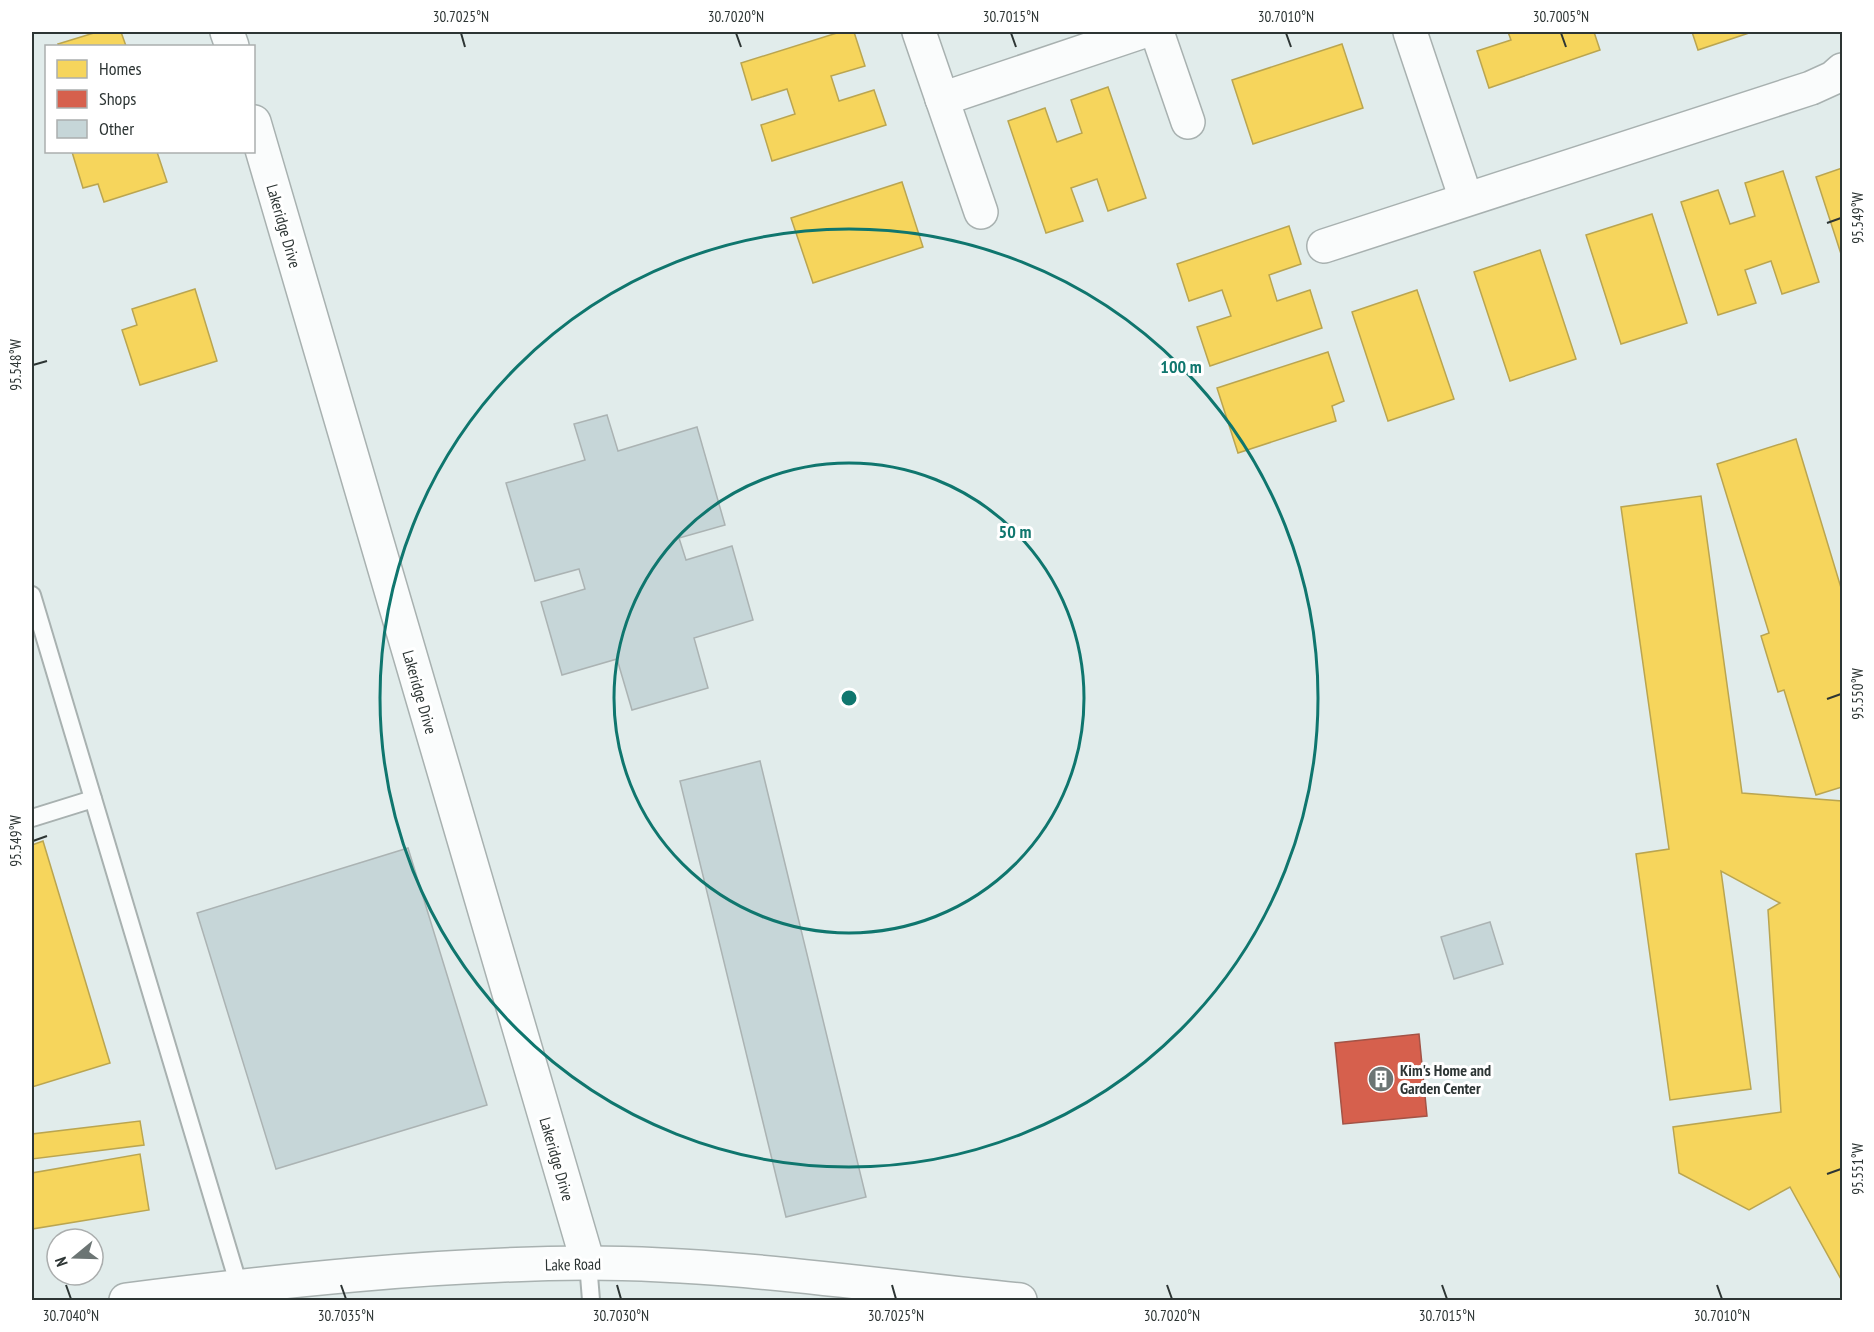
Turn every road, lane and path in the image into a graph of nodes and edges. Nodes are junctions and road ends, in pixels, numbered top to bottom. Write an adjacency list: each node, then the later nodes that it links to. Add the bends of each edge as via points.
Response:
1 (919, 32): 6 (street)
2 (1141, 32): 6 (street)
3 (1156, 32): 7 (street)
4 (1410, 32): 9 (street)
5 (1842, 70): 9 (street, via 1811,88)
6 (942, 99): 10 (street)
7 (1188, 122)
8 (255, 125): 15 (street, Lakeridge Drive)
9 (1466, 200): 11 (street)
10 (981, 212)
11 (1324, 246)
12 (32, 595): 13 (lane)
13 (93, 799): 14 (lane); 16 (lane)
14 (32, 818)
15 (588, 1263): 16 (street, Lake Road, via 465,1267); 18 (lane); 19 (street, Lake Road, via 700,1268)
16 (239, 1286): 17 (street, Lake Road)
17 (126, 1300)
18 (591, 1300)
19 (1020, 1300)

